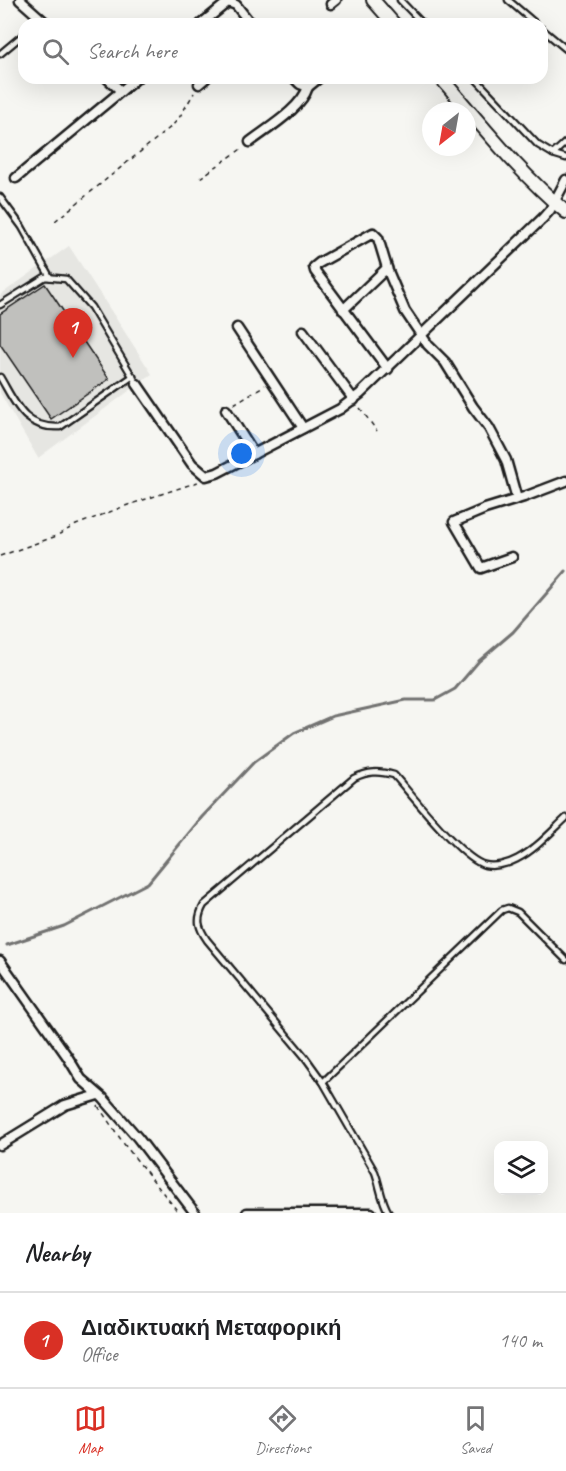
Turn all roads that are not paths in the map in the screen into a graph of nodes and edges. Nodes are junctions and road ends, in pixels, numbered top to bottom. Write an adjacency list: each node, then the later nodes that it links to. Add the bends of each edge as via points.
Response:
1 (20, 0): 5 (street)
2 (373, 0): 8 (street)
3 (400, 0): 9 (lane)
4 (508, 0): 10 (lane)
5 (38, 16)
6 (208, 18): 7 (street, via 228,2 236,5)
7 (246, 18)
8 (387, 18)
9 (417, 18)
10 (529, 18)
11 (548, 34): 13 (lane)
12 (18, 39): 14 (lane)
13 (566, 49)
14 (0, 54)
15 (113, 84): 22 (street)
16 (130, 84): 22 (street)
17 (300, 84): 21 (street)
18 (312, 84): 21 (street)
19 (446, 84): 30 (street)
20 (481, 84): 25 (lane, via 538,145)
21 (308, 87): 23 (street, via 296,106)
22 (121, 91): 27 (street)
23 (250, 142)
24 (566, 142): 25 (lane)
25 (553, 154): 26 (lane)
26 (566, 158)
27 (16, 178)
28 (566, 180): 30 (street)
29 (0, 197): 33 (lane)
30 (553, 201): 31 (street); 37 (street, via 543,218)
31 (566, 212)
32 (387, 268): 35 (street); 35 (street, via 373,233 314,267); 36 (street)
33 (50, 277): 34 (lane, via 25,287); 43 (lane, via 66,279 81,294)
34 (0, 305)
35 (343, 310): 41 (street)
36 (412, 323): 37 (street); 40 (street)
37 (432, 326): 40 (street)
38 (237, 328): 46 (street)
39 (303, 332): 44 (street)
40 (422, 335): 41 (street); 49 (street, via 489,428 506,460)
41 (388, 369): 44 (street)
42 (0, 377): 43 (lane, via 24,416 46,428 60,427)
43 (135, 380): 47 (street, via 199,472 206,476 217,473)
44 (354, 400): 46 (street)
45 (226, 410): 47 (street)
46 (303, 428): 47 (street)
47 (254, 454)
48 (566, 481): 49 (street)
49 (518, 499): 50 (street, via 454,522 481,567)
50 (512, 558)
51 (566, 818): 54 (lane, via 516,860 484,865 464,853 394,775 367,772 354,778 204,905 198,921 207,940)
52 (566, 960): 54 (lane, via 519,912 502,910)
53 (0, 961): 55 (street)
54 (323, 1082): 60 (lane, via 375,1172)
55 (95, 1096): 56 (street, via 65,1105); 57 (street, via 103,1098 138,1138)
56 (0, 1145)
57 (195, 1213)
58 (247, 1213): 59 (street)
59 (371, 1213)
60 (389, 1213)

